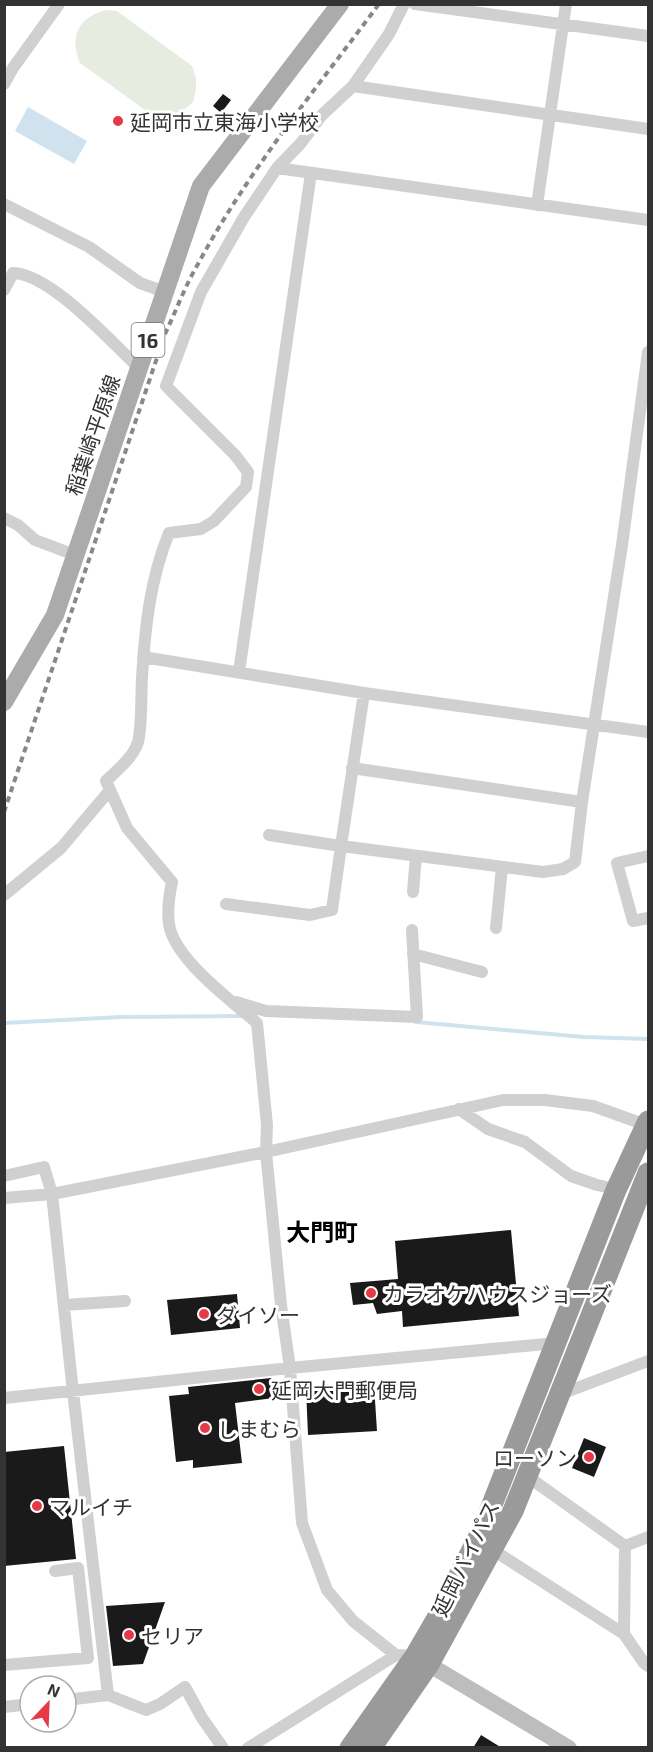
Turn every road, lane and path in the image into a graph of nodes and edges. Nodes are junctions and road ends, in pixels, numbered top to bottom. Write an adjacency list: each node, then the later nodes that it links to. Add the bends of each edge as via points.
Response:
1 (60, 4): 8 (street)
2 (340, 4): 18 (main road, 稲葉崎平原線 / 16, via 201,186)
3 (404, 4): 9 (street, via 390,34)
4 (415, 4): 6 (street)
5 (566, 4): 6 (street)
6 (563, 24): 7 (street); 10 (street)
7 (648, 36)
8 (4, 84)
9 (353, 86): 10 (street); 12 (street, via 322,115)
10 (551, 115): 11 (street); 15 (street)
11 (648, 129)
12 (277, 168): 13 (street); 23 (street, via 201,292 166,386 235,454 248,472 246,487 214,522 201,529 169,533 154,578)
13 (311, 172): 15 (street); 24 (street)
14 (4, 204): 18 (street, via 89,247 140,283)
15 (537, 205): 16 (street)
16 (648, 220)
17 (5, 289): 20 (street, via 13,273 24,273 66,298)
18 (165, 292): 20 (main road, 稲葉崎平原線 / 16)
19 (648, 352): 27 (street)
20 (139, 368): 22 (main road, 稲葉崎平原線 / 16)
21 (4, 518): 22 (street, via 35,540)
22 (75, 555): 26 (main road, 稲葉崎平原線 / 16, via 55,615)
23 (143, 657): 24 (street); 30 (street, via 138,741 132,754 106,781)
24 (239, 672): 25 (street)
25 (364, 693): 27 (street); 29 (street)
26 (4, 702)
27 (594, 724): 28 (street); 31 (street)
28 (648, 732)
29 (352, 768): 31 (street); 33 (street)
30 (110, 790): 38 (street, via 61,848); 45 (street, via 127,828 172,882 169,926 175,941 188,960)
31 (582, 802): 36 (street, via 575,862 563,869 543,872)
32 (269, 835): 33 (street)
33 (341, 846): 34 (street); 39 (street, via 332,910 310,915)
34 (416, 856): 36 (street); 37 (street)
35 (648, 856): 40 (street, via 617,863 633,921)
36 (502, 867): 41 (street)
37 (413, 892)
38 (4, 894)
39 (226, 904)
40 (648, 918)
41 (496, 928)
42 (412, 930): 43 (street)
43 (413, 954): 44 (street); 45 (street, via 417,1017 266,1011)
44 (482, 972)
45 (237, 1005): 48 (street, via 257,1023)
46 (459, 1109): 47 (street, via 503,1100 545,1100 593,1106); 48 (street); 51 (street, via 488,1129 525,1142 571,1176)
47 (648, 1124): 51 (highway, 延岡バイパス)
48 (266, 1152): 52 (street); 58 (street)
49 (4, 1176): 52 (street, via 44,1167)
50 (647, 1182): 51 (street); 60 (highway, 延岡バイパス)
51 (616, 1190): 56 (highway, 延岡バイパス)
52 (52, 1194): 53 (street); 55 (street)
53 (4, 1198)
54 (125, 1301): 55 (street)
55 (64, 1305): 59 (street)
56 (557, 1343): 58 (street); 68 (highway, 延岡バイパス, via 482,1530)
57 (648, 1361): 60 (street)
58 (290, 1368): 59 (street); 68 (street, via 302,1523 327,1590 353,1622)
59 (74, 1391): 61 (street); 71 (street)
60 (561, 1394): 62 (highway, 延岡バイパス)
61 (4, 1398)
62 (527, 1476): 64 (street); 65 (highway, 延岡バイパス)
63 (648, 1538): 64 (street)
64 (626, 1546): 67 (street)
65 (493, 1550): 67 (street); 68 (highway, 延岡バイパス)
66 (55, 1571): 69 (street, via 78,1568 88,1658)
67 (624, 1634): 70 (street)
68 (413, 1658): 74 (street); 75 (highway, 延岡バイパス); 76 (highway, 延岡バイパス); 77 (street)
69 (4, 1665)
70 (648, 1666)
71 (108, 1695): 72 (street); 73 (street, via 146,1710 185,1687)
72 (78, 1699)
73 (223, 1748)
74 (248, 1748)
75 (350, 1748)
76 (371, 1748)
77 (569, 1748)

